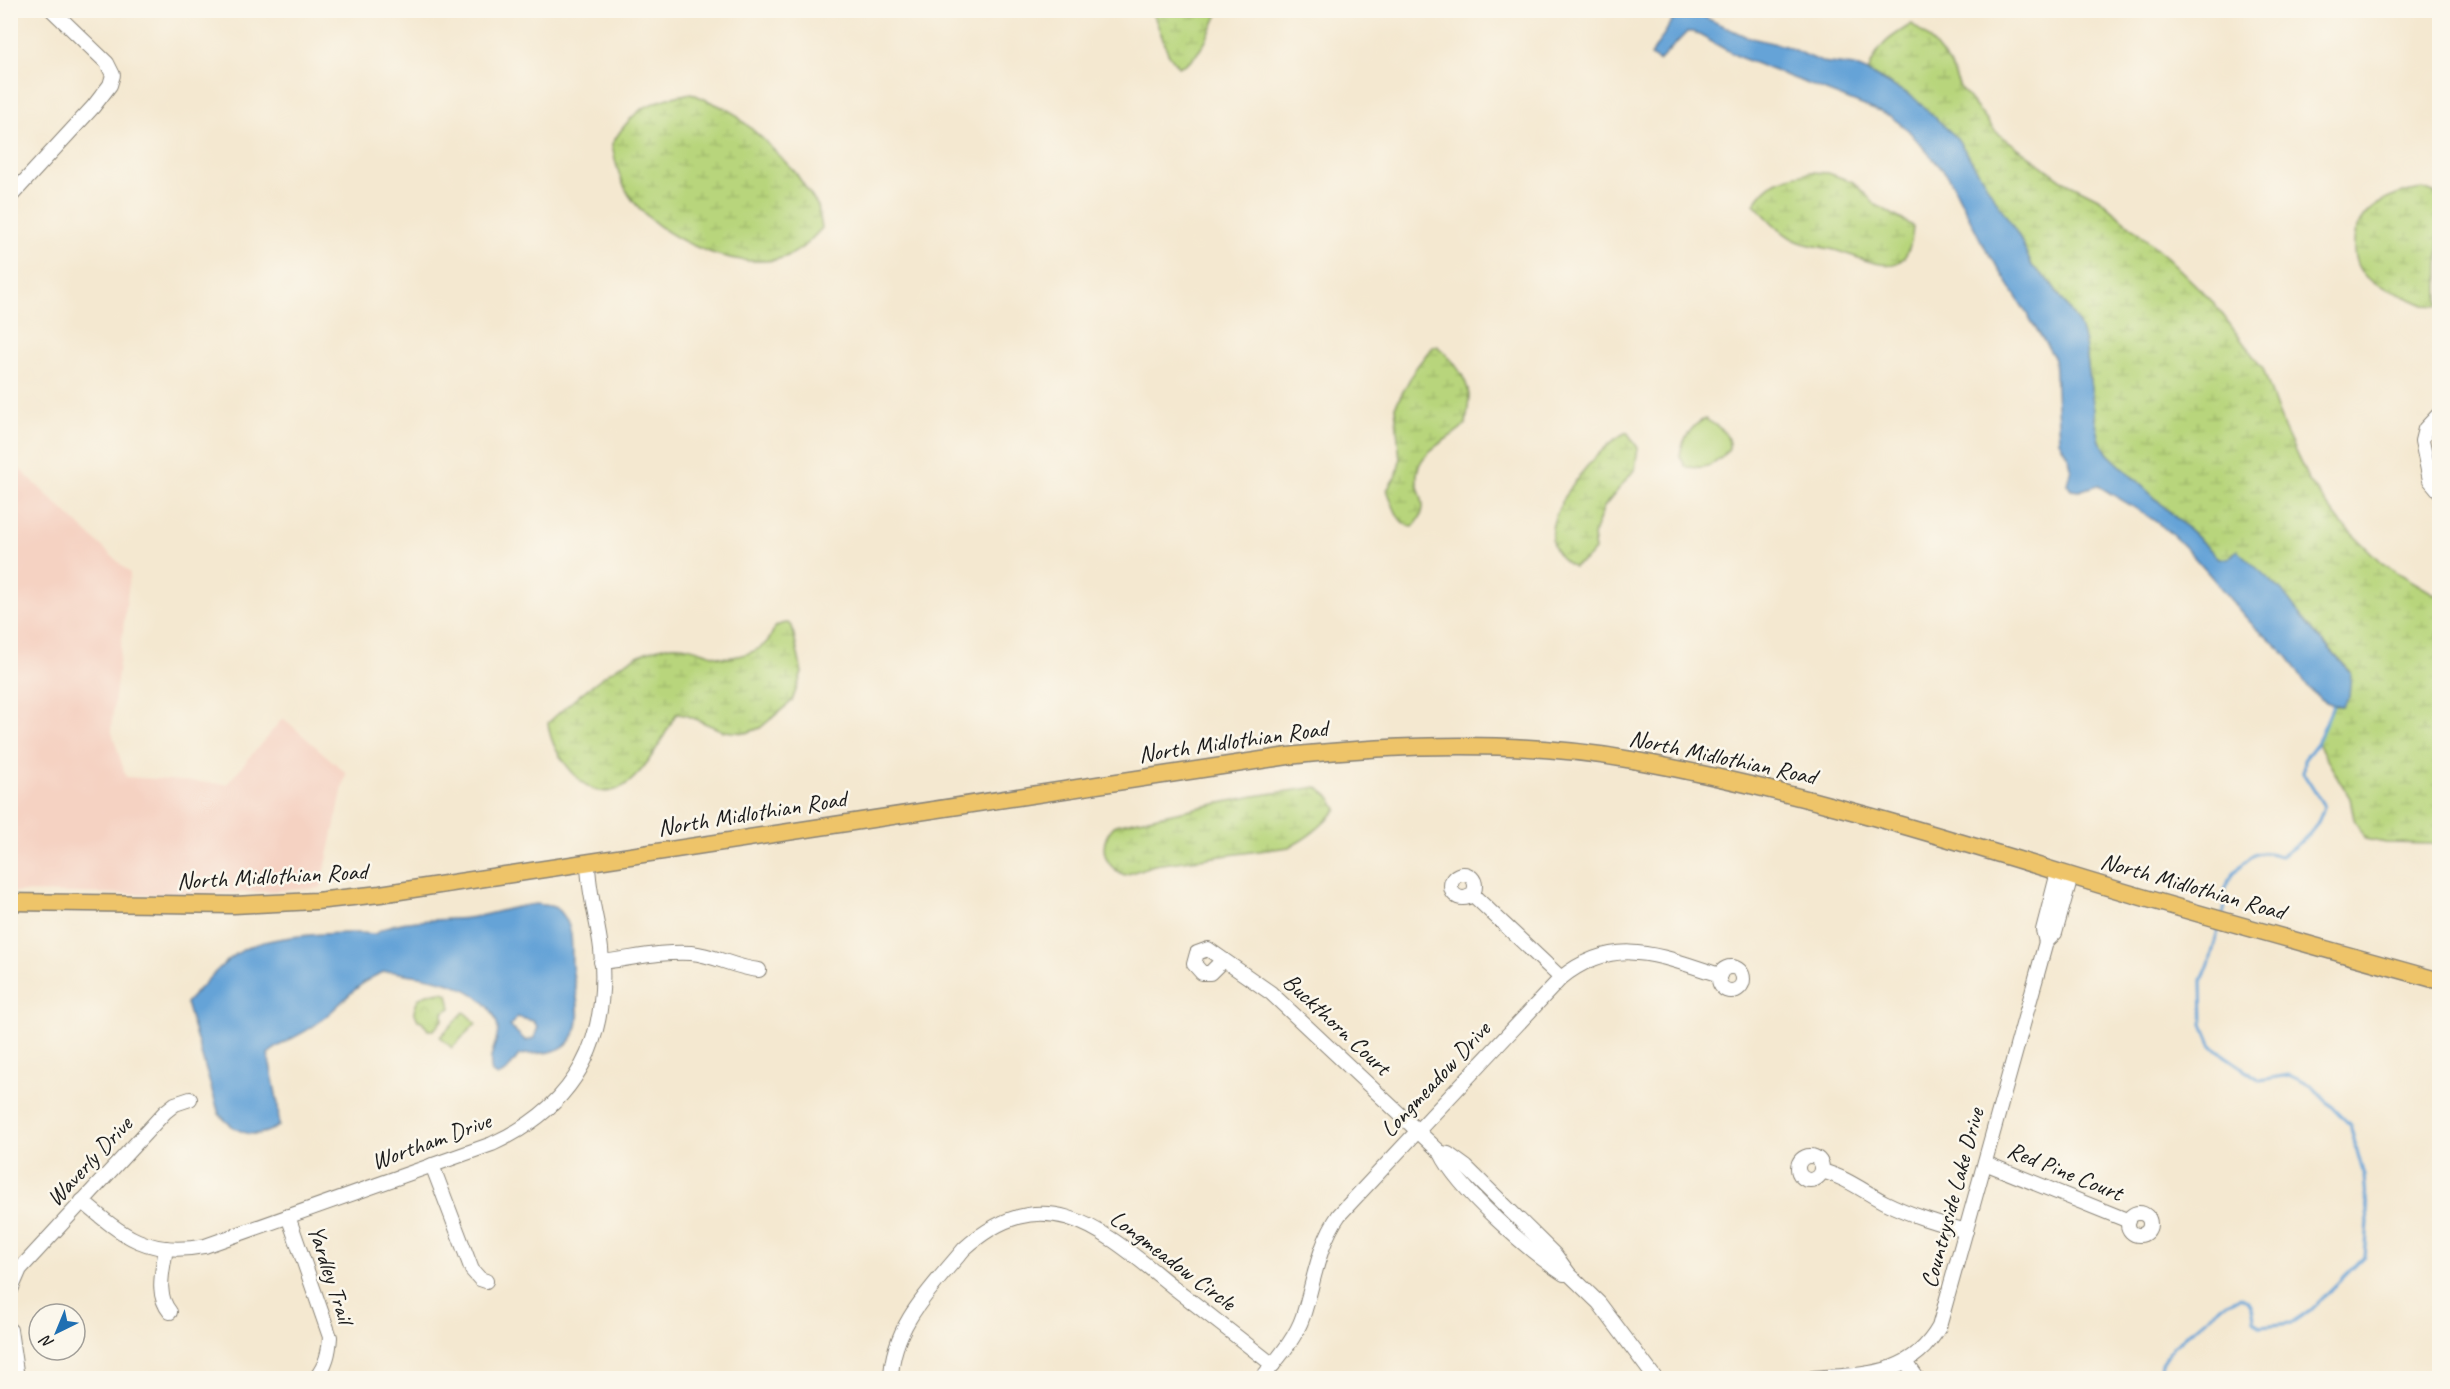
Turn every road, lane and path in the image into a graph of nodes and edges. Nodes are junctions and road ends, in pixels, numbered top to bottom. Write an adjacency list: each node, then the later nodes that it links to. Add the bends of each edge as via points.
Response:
1 (52, 10): 2 (street, via 107,63 113,75 93,107)
2 (10, 197)
3 (2439, 413): 4 (street, via 2422,438)
4 (2434, 471): 5 (street, via 2430,480)
5 (2439, 492)
6 (588, 863): 7 (main road, North Midlothian Road, via 1277,758 1440,746 1534,749 1630,759 1783,792); 9 (main road, North Midlothian Road, via 316,901 192,906); 11 (street, Wortham Drive)
7 (2064, 874): 15 (main road, North Midlothian Road); 18 (street, Countryside Lake Drive, via 2055,933 2046,942)
8 (1473, 895): 14 (street)
9 (10, 902)
10 (1223, 960): 17 (street, Buckthorn Court, via 1271,993)
11 (602, 962): 12 (street, via 690,953); 19 (street, Wortham Drive, via 603,993 597,1030 569,1086 534,1121 509,1136)
12 (759, 970)
13 (1720, 975): 14 (street, Longmeadow Drive, via 1675,961 1618,951 1588,960)
14 (1561, 978): 17 (street, Longmeadow Drive)
15 (2439, 981)
16 (190, 1099): 21 (street, Waverly Drive, via 165,1112)
17 (1418, 1130): 32 (street, Longmeadow Drive, via 1331,1227 1302,1318); 37 (street, Buckthorn Court, via 1442,1153 1456,1177 1536,1254 1569,1274 1599,1303)
18 (1985, 1163): 23 (street, Red Pine Court); 24 (street, Countryside Lake Drive)
19 (432, 1165): 22 (street, Wortham Drive); 27 (street, via 472,1270)
20 (1822, 1171): 24 (street, via 1907,1212)
21 (82, 1201): 25 (street, Wortham Drive, via 127,1238); 26 (street, Waverly Drive)
22 (288, 1216): 25 (street, Wortham Drive, via 205,1246); 34 (street, Yardley Trail, via 330,1337 324,1368)
23 (2128, 1221)
24 (1966, 1232): 31 (street, Countryside Lake Drive, via 1939,1327 1921,1351)
25 (166, 1248): 29 (street, via 161,1295)
26 (13, 1276): 28 (street, Waverly Drive)
27 (486, 1281)
28 (10, 1292)
29 (170, 1312)
30 (10, 1330): 33 (street)
31 (1906, 1362): 38 (street, Countryside Lake Drive, via 1879,1372); 39 (street)
32 (1273, 1365): 35 (street, Longmeadow Circle, via 1106,1234 1074,1218 1040,1214 1000,1224 964,1249 905,1324 891,1364); 36 (street)
33 (17, 1378)
34 (316, 1378)
35 (891, 1378)
36 (1262, 1378)
37 (1656, 1378)
38 (1813, 1378)
39 (1917, 1378)

